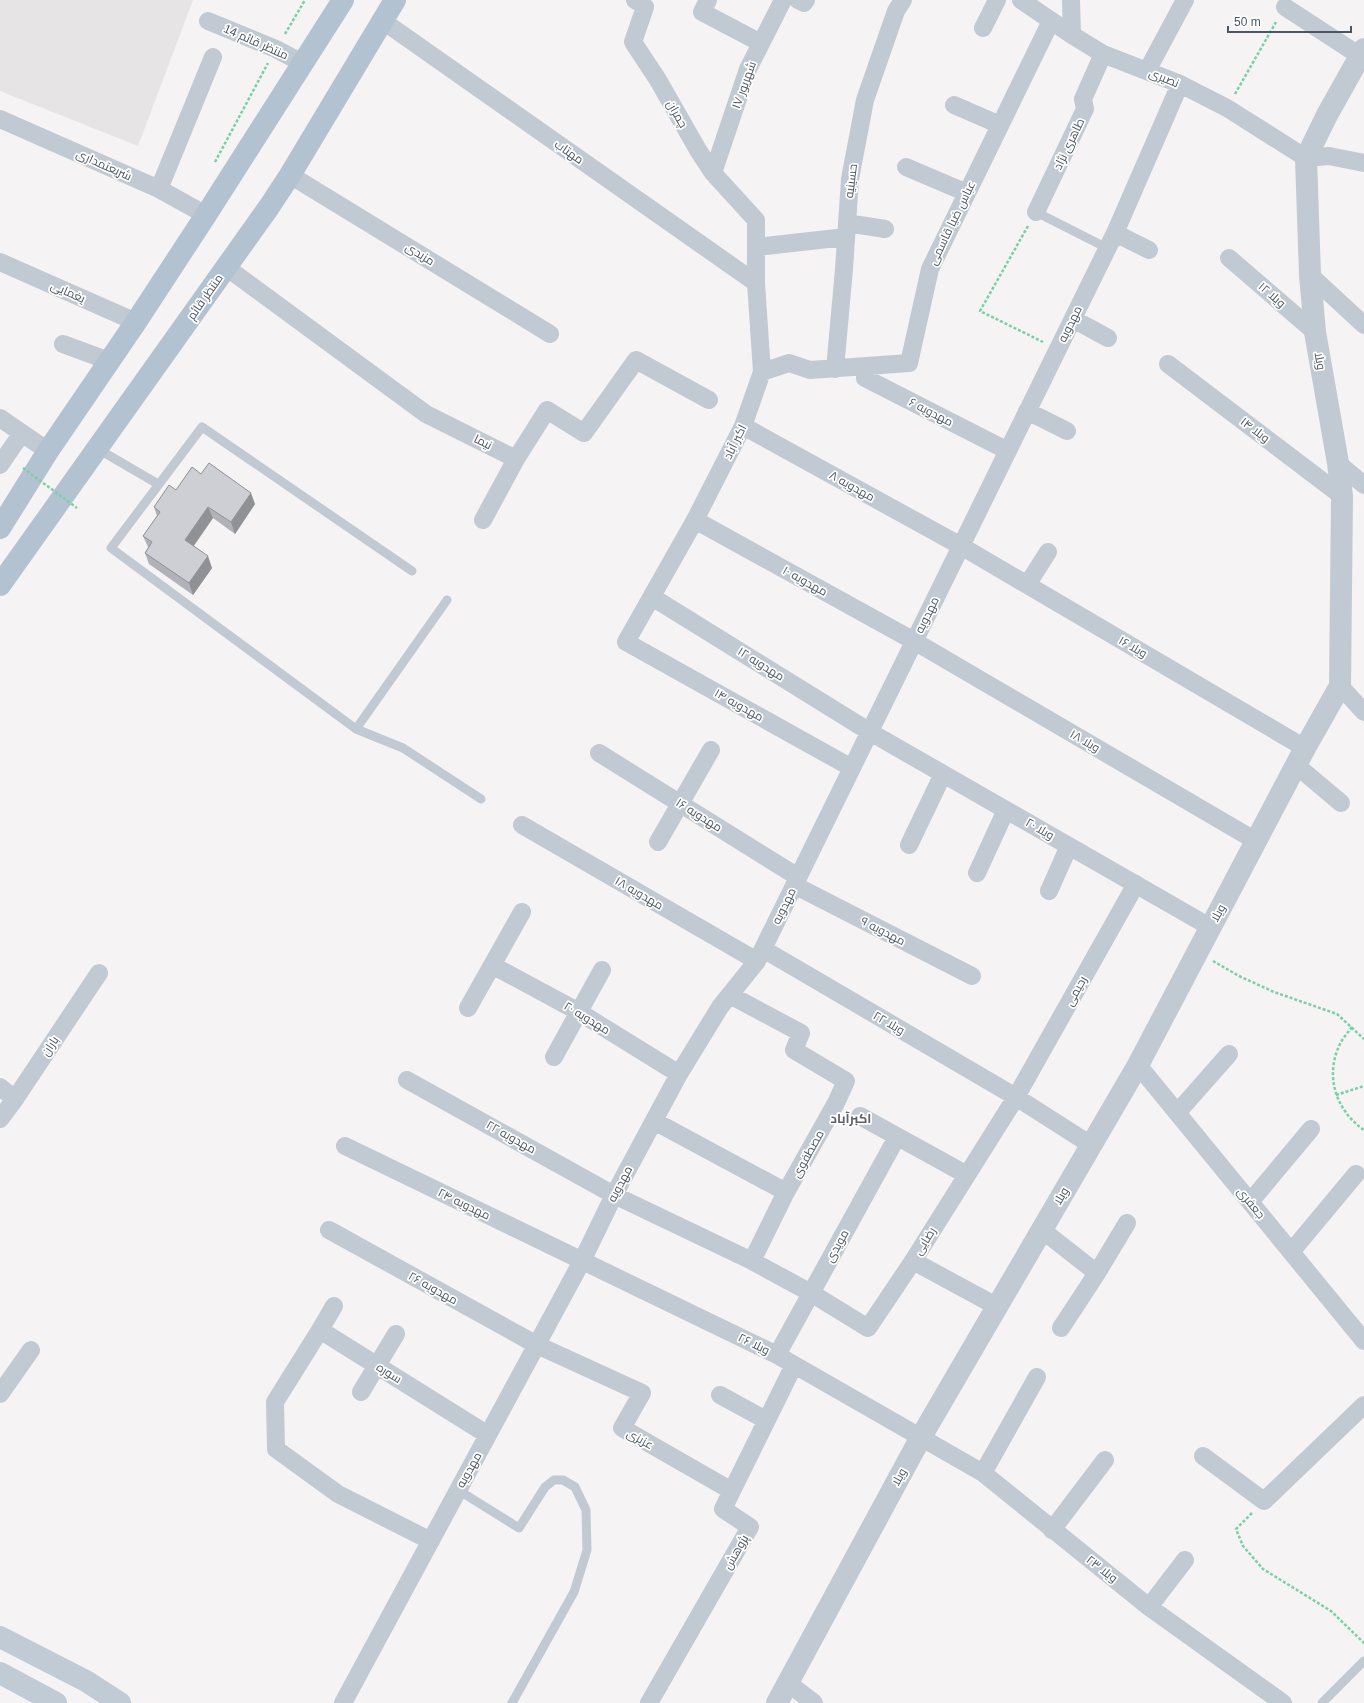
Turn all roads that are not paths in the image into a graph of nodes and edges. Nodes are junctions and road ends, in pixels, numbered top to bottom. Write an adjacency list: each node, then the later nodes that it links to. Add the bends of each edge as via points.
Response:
1 (344, 0): 23 (main road)
2 (395, 0): 15 (main road, منتظر قائم)
3 (708, 0): 19 (street, via 702,12)
4 (783, 0): 19 (street, ۱۷ شهریور)
5 (798, 0): 6 (street, via 804,3)
6 (806, 0)
7 (903, 0): 40 (street, حسینیه, via 896,11 865,100 850,179)
8 (997, 0): 17 (street)
9 (1021, 0): 16 (street, نصیری)
10 (1071, 0): 18 (street)
11 (1186, 0): 24 (street)
12 (643, 2): 32 (street, چمران, via 633,42)
13 (1285, 7): 20 (street)
14 (208, 21): 23 (street, منتظر قائم 14, via 276,49)
15 (383, 21): 33 (main road, منتظر قائم); 48 (street, مهتاب)
16 (1051, 21): 18 (street, نصیری); 28 (street, عباس ضیا قاسمی)
17 (983, 28)
18 (1072, 35): 21 (street, نصیری)
19 (761, 43): 32 (street, ۱۷ شهریور, via 748,69)
20 (1362, 52): 29 (street, ویلا)
21 (1103, 54): 24 (street, نصیری); 36 (street, طاهری نژاد, via 1083,99 1086,109)
22 (213, 57): 34 (street)
23 (304, 64): 37 (main road)
24 (1147, 70): 25 (street, نصیری)
25 (1180, 84): 29 (street, نصیری, via 1227,108); 41 (street, مهدویه)
26 (954, 105): 28 (street)
27 (0, 118): 34 (street, شریعتمداری)
28 (1000, 125): 35 (street, عباس ضیا قاسمی)
29 (1306, 158): 30 (street, via 1328,156); 47 (street, ویلا)
30 (1364, 163)
31 (906, 167): 35 (street)
32 (714, 174): 38 (street, چمران)
33 (290, 175): 46 (main road, منتظر قائم); 53 (street, مزیدی)
34 (159, 189): 37 (street, شریعتمداری)
35 (967, 193): 58 (street, عباس ضیا قاسمی, via 930,269 909,363)
36 (1036, 212): 41 (lane)
37 (206, 215): 50 (main road)
38 (756, 220): 42 (street, اکبر آباد)
39 (885, 229): 40 (street)
40 (846, 230): 42 (street); 59 (street, حسینیه)
41 (1111, 240): 43 (street); 49 (street, مهدویه)
42 (756, 247): 48 (street, اکبر آباد)
43 (1149, 250)
44 (1229, 258): 52 (street, ویلا ۱۲)
45 (0, 262): 50 (street, یغمایی)
46 (226, 267): 67 (main road, منتظر قائم); 70 (street, نیما, via 426,414)
47 (1310, 275): 51 (street); 52 (street, ویلا)
48 (756, 284): 60 (street, اکبر آباد)
49 (1073, 319): 54 (street); 62 (street, مهدویه)
50 (136, 322): 56 (main road)
51 (1364, 325)
52 (1315, 332): 71 (street, ویلا)
53 (550, 334)
54 (1108, 338)
55 (63, 344): 56 (street)
56 (109, 361): 68 (main road)
57 (1168, 364): 75 (street, ویلا ۱۴)
58 (866, 367): 59 (street, عباس ضیا قاسمی); 69 (street, مهدویه ۶, via 865,378)
59 (835, 369): 60 (street, عباس ضیا قاسمی, via 810,370 789,363)
60 (762, 372): 64 (street, اکبر آباد)
61 (709, 400): 70 (street, via 636,360 584,433 547,410)
62 (1027, 411): 65 (street); 69 (street, مهدویه)
63 (0, 418): 66 (street)
64 (743, 426): 77 (street, اکبر آباد); 79 (street, مهدویه ۸)
65 (1067, 432)
66 (22, 433): 68 (street); 72 (street)
67 (98, 449): 73 (lane); 82 (main road, منتظر قائم)
68 (48, 451): 78 (main road)
69 (1008, 451): 79 (street, مهدویه)
70 (516, 459): 76 (street)
71 (1338, 463): 74 (street); 75 (street, ویلا)
72 (0, 465)
73 (158, 484): 81 (lane, via 202,427); 90 (lane, via 111,548)
74 (1364, 485)
75 (1342, 496): 88 (street, ویلا)
76 (483, 520)
77 (695, 520): 84 (street, اکبر آباد); 86 (street, مهدویه ۱۰)
78 (0, 528)
79 (961, 546): 83 (street, ویلا ۱۶); 86 (street, مهدویه)
80 (1048, 552): 83 (street)
81 (412, 571)
82 (0, 585)
83 (1027, 585): 94 (street, ویلا ۱۶)
84 (652, 597): 87 (street, اکبر آباد); 91 (street, مهدویه ۱۲)
85 (447, 600): 90 (lane)
86 (914, 641): 91 (street, مهدویه); 102 (street, ویلا ۱۸)
87 (626, 642): 95 (street, مهدویه ۱۴)
88 (1340, 686): 89 (street); 94 (street, ویلا)
89 (1364, 712)
90 (356, 729): 97 (lane, via 403,748)
91 (870, 732): 95 (street, مهدویه); 96 (street, ویلا ۲۰)
92 (711, 750): 99 (street)
93 (599, 754): 99 (street, مهدویه ۱۶)
94 (1300, 756): 98 (street, ویلا ۱۶); 102 (street, ویلا)
95 (852, 768): 107 (street, مهدویه)
96 (943, 774): 100 (street, ویلا ۲۰); 104 (street)
97 (481, 799)
98 (1341, 802)
99 (680, 803): 103 (street); 107 (street, مهدویه ۱۶)
100 (1006, 810): 105 (street, ویلا ۲۰); 106 (street)
101 (522, 825): 112 (street, مهدویه ۱۸)
102 (1256, 841): 111 (street, ویلا)
103 (658, 842)
104 (909, 845)
105 (1069, 846): 108 (street, ویلا ۲۰); 109 (street)
106 (977, 873)
107 (796, 881): 112 (street, مهدویه); 116 (street, مهدویه ۹)
108 (1136, 884): 111 (street, ویلا ۲۰); 126 (street, رحیمی)
109 (1049, 891)
110 (522, 912): 113 (street)
111 (1210, 927): 122 (street, ویلا)
112 (760, 955): 117 (street, مهدویه); 126 (street, ویلا ۲۲)
113 (492, 965): 118 (street); 119 (street, مهدویه ۲۰)
114 (602, 970): 119 (street)
115 (99, 973): 127 (street, باران)
116 (972, 976)
117 (730, 995): 123 (street, مهدویه); 138 (street, مصطفوی, via 801,1033 794,1050 846,1082)
118 (468, 1008)
119 (579, 1012): 121 (street); 123 (street, مهدویه ۲۰)
120 (1229, 1054): 128 (street)
121 (554, 1058)
122 (1138, 1065): 128 (street, جعفری); 134 (street, ویلا)
123 (679, 1074): 131 (street, مهدویه)
124 (407, 1080): 139 (street, مهدویه ۲۲)
125 (0, 1087): 127 (street)
126 (1016, 1097): 134 (street, ویلا ۲۲); 137 (street, رضایی)
127 (15, 1099): 130 (street, باران)
128 (1177, 1113): 140 (street, جعفری)
129 (860, 1116): 133 (street)
130 (0, 1119)
131 (654, 1121): 138 (street); 139 (street, مهدویه)
132 (1311, 1129): 140 (street)
133 (898, 1137): 137 (street); 149 (street, مویدی)
134 (1091, 1145): 143 (street, ویلا)
135 (345, 1146): 145 (street, مهدویه ۲۴)
136 (1356, 1174): 144 (street)
137 (967, 1175): 147 (street, رضایی)
138 (786, 1192): 146 (street, مصطفوی)
139 (614, 1195): 145 (street, مهدویه); 146 (street)
140 (1250, 1202): 144 (street, جعفری)
141 (1127, 1223): 148 (street)
142 (329, 1230): 156 (street, مهدویه ۲۶)
143 (1042, 1230): 148 (street); 151 (street, ویلا)
144 (1291, 1252): 154 (street, جعفری)
145 (582, 1261): 156 (street, مهدویه); 158 (street, ویلا ۲۶)
146 (752, 1261): 149 (street)
147 (913, 1261): 149 (street, رضایی, via 868,1328); 151 (street)
148 (1097, 1273): 152 (street)
149 (811, 1293): 158 (street, مویدی)
150 (334, 1306): 153 (street)
151 (998, 1307): 168 (street, ویلا)
152 (1061, 1328)
153 (320, 1330): 160 (street, سوره); 175 (street, via 275,1402 276,1449 338,1494)
154 (1362, 1332)
155 (396, 1334): 160 (street)
156 (537, 1345): 167 (street, مهدویه); 173 (street, عزیزی, via 642,1393 622,1428)
157 (31, 1350): 163 (street)
158 (777, 1354): 159 (street, ویلا ۲۶)
159 (794, 1365): 166 (street, پژوهش); 168 (street, ویلا ۲۶)
160 (377, 1366): 162 (street); 167 (street, سوره)
161 (1037, 1377): 171 (street)
162 (361, 1392)
163 (0, 1394)
164 (720, 1395): 166 (street)
165 (1364, 1405): 169 (street, via 1264,1501)
166 (766, 1420): 173 (street, پژوهش)
167 (488, 1436): 172 (street, مهدویه)
168 (921, 1437): 171 (street, ویلا ۲۳); 181 (street, ویلا)
169 (1203, 1456)
170 (1105, 1460): 174 (street)
171 (983, 1473): 174 (street, ویلا ۲۳)
172 (458, 1490): 175 (street, مهدویه); 185 (lane, via 519,1528 545,1487 554,1480 563,1480 575,1487 586,1510 587,1550 574,1592)
173 (732, 1491): 186 (street, پژوهش, via 723,1509 750,1528)
174 (1052, 1530): 177 (street, ویلا ۲۳)
175 (431, 1541): 184 (street, مهدویه)
176 (1185, 1560): 177 (street)
177 (1149, 1607): 189 (street, ویلا ۲۳)
178 (0, 1637): 183 (main road, via 86,1681)
179 (1364, 1661): 190 (lane)
180 (0, 1673): 182 (main road)
181 (788, 1683): 187 (street, ویلا); 188 (street)
182 (51, 1702)
183 (120, 1703)
184 (343, 1703)
185 (512, 1703)
186 (649, 1703)
187 (777, 1703)
188 (814, 1703)
189 (1283, 1703)
190 (1322, 1703)

